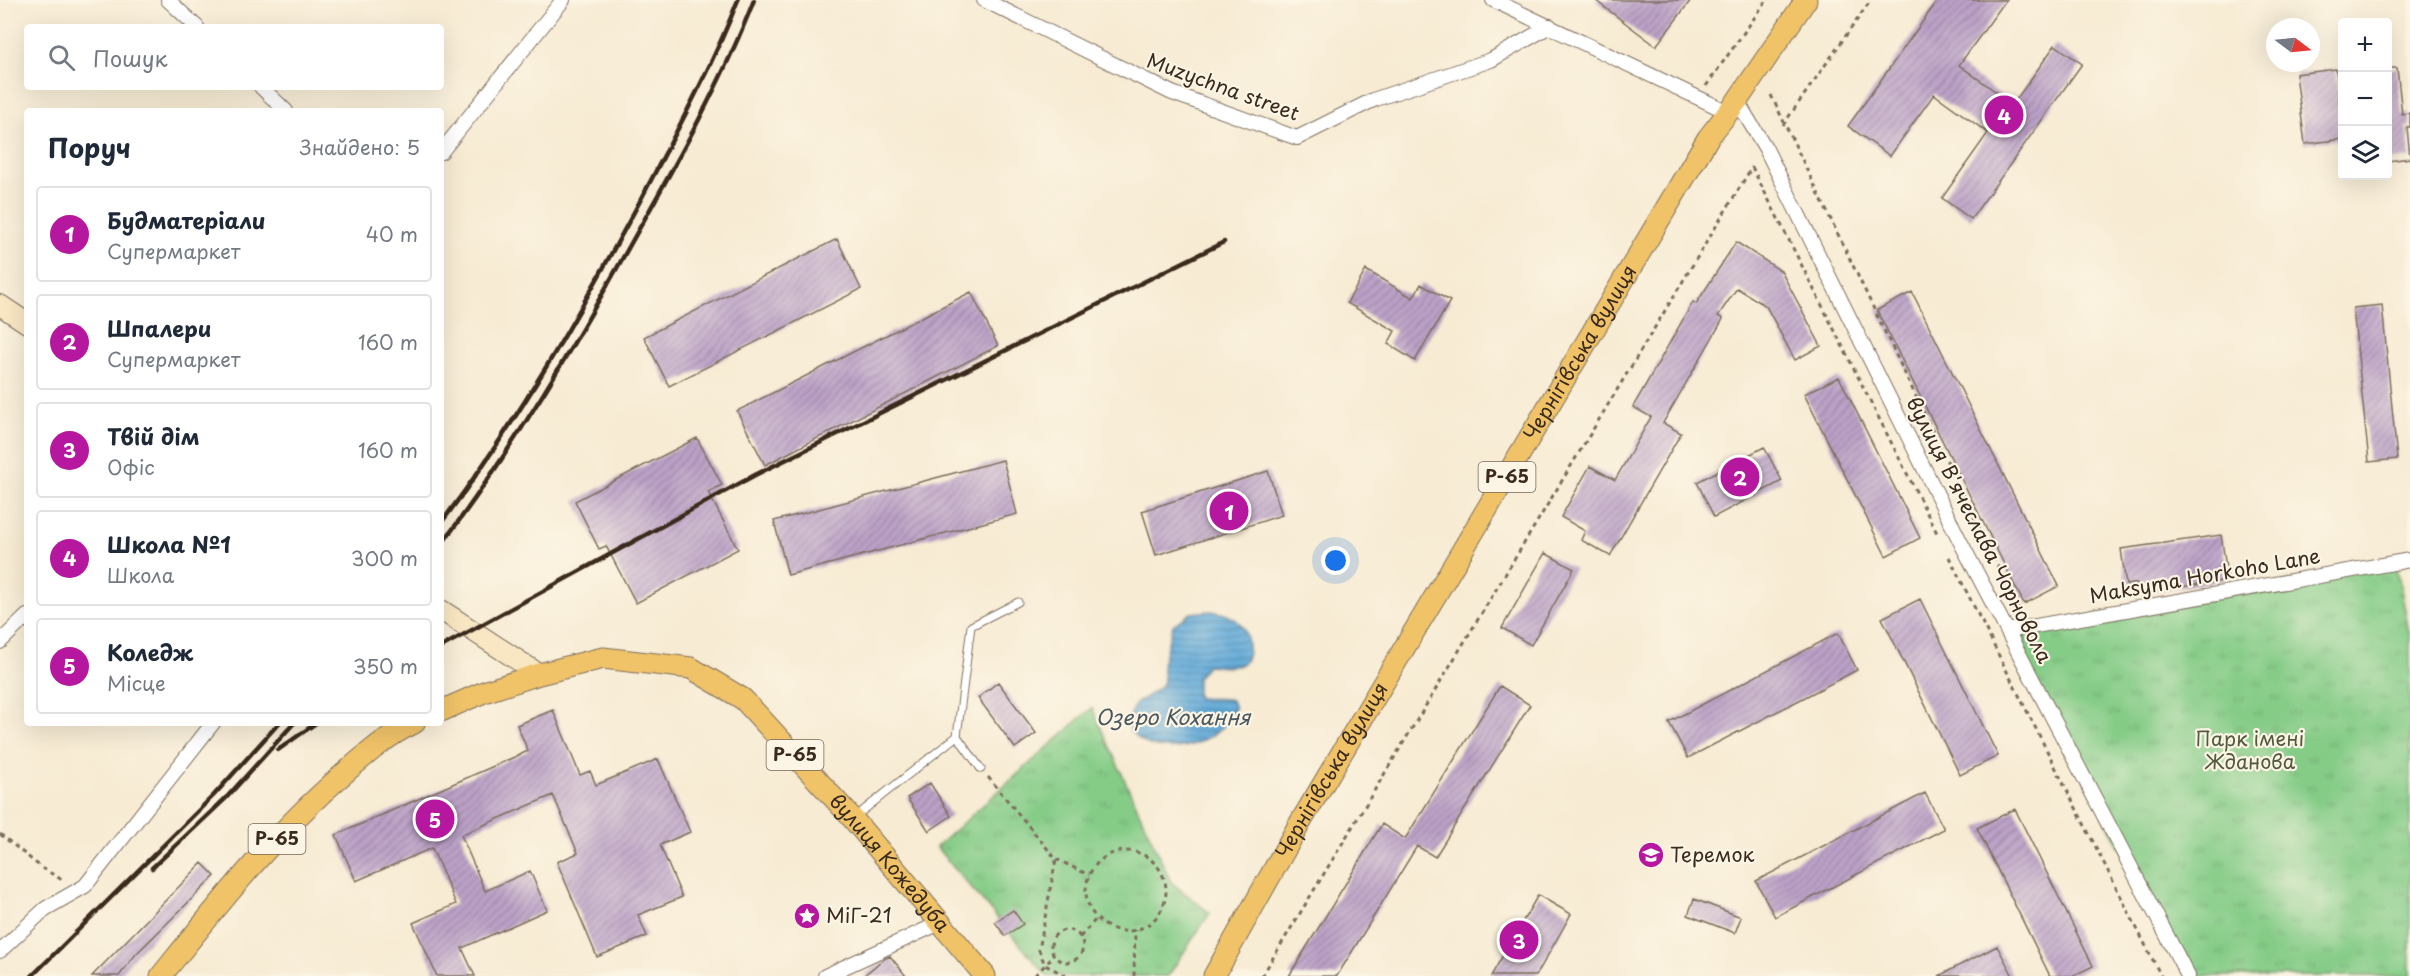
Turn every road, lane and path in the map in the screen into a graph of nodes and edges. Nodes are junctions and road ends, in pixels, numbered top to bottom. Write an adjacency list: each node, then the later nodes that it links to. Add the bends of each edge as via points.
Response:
1 (168, 0): 8 (street)
2 (563, 0): 16 (street)
3 (984, 0): 9 (street, Muzychna street, via 1172,93 1297,138 1373,100 1491,60)
4 (1493, 0): 9 (street)
5 (1767, 0): 12 (path)
6 (1806, 0): 13 (main road, Чернігівська вулиця / Р-65)
7 (1871, 0): 15 (path)
8 (194, 24)
9 (1550, 26): 12 (street)
10 (264, 90): 14 (street)
11 (1771, 95): 15 (path)
12 (1698, 98): 13 (street)
13 (1732, 106): 26 (street, вулиця В'ячеслава Чорновола, via 1766,149); 46 (main road, Чернігівська вулиця / Р-65, via 1708,138)
14 (283, 108)
15 (1784, 125): 25 (path)
16 (444, 148)
17 (0, 305): 18 (main road)
18 (24, 321)
19 (1940, 540): 53 (path, via 1752,167)
20 (1946, 550): 54 (path)
21 (2410, 560): 25 (street, Maksyma Horkoho Lane)
22 (1018, 602): 32 (lane, via 971,626)
23 (444, 612): 28 (main road)
24 (24, 619): 27 (street)
25 (2027, 628): 26 (street, Maksyma Horkoho Lane)
26 (2007, 631): 55 (street, вулиця В'ячеслава Чорновола)
27 (0, 642)
28 (539, 674): 29 (main road, Р-65); 34 (main road, вулиця Кожедуба / Р-65, via 603,658 691,668 743,699)
29 (444, 710)
30 (211, 726): 38 (street)
31 (407, 726): 48 (main road, Р-65, via 392,733 325,789 239,878)
32 (957, 735): 33 (lane); 34 (lane)
33 (981, 769): 36 (path)
34 (853, 819): 40 (main road, вулиця Кожедуба / Р-65)
35 (0, 834): 38 (path, via 61,880)
36 (1056, 859): 37 (path); 45 (path, via 1039,950)
37 (1090, 876): 39 (path, via 1087,900); 41 (path, via 1099,862 1117,852 1138,852 1156,863 1166,882 1165,903 1153,921)
38 (86, 886): 43 (street, via 45,909)
39 (1097, 918): 41 (path, via 1114,929); 42 (path)
40 (942, 922): 49 (street); 50 (main road, вулиця Кожедуба / Р-65)
41 (1135, 930): 52 (path)
42 (1080, 937): 44 (path, via 1073,932 1057,934 1052,941); 44 (path, via 1083,945 1076,960 1068,962)
43 (0, 951)
44 (1054, 956): 45 (path)
45 (1045, 965): 47 (path); 51 (path)
46 (1214, 972)
47 (1035, 975)
48 (162, 976)
49 (825, 976)
50 (985, 976)
51 (1067, 976)
52 (1134, 976)
53 (1262, 976)
54 (2161, 976)
55 (2188, 976)

